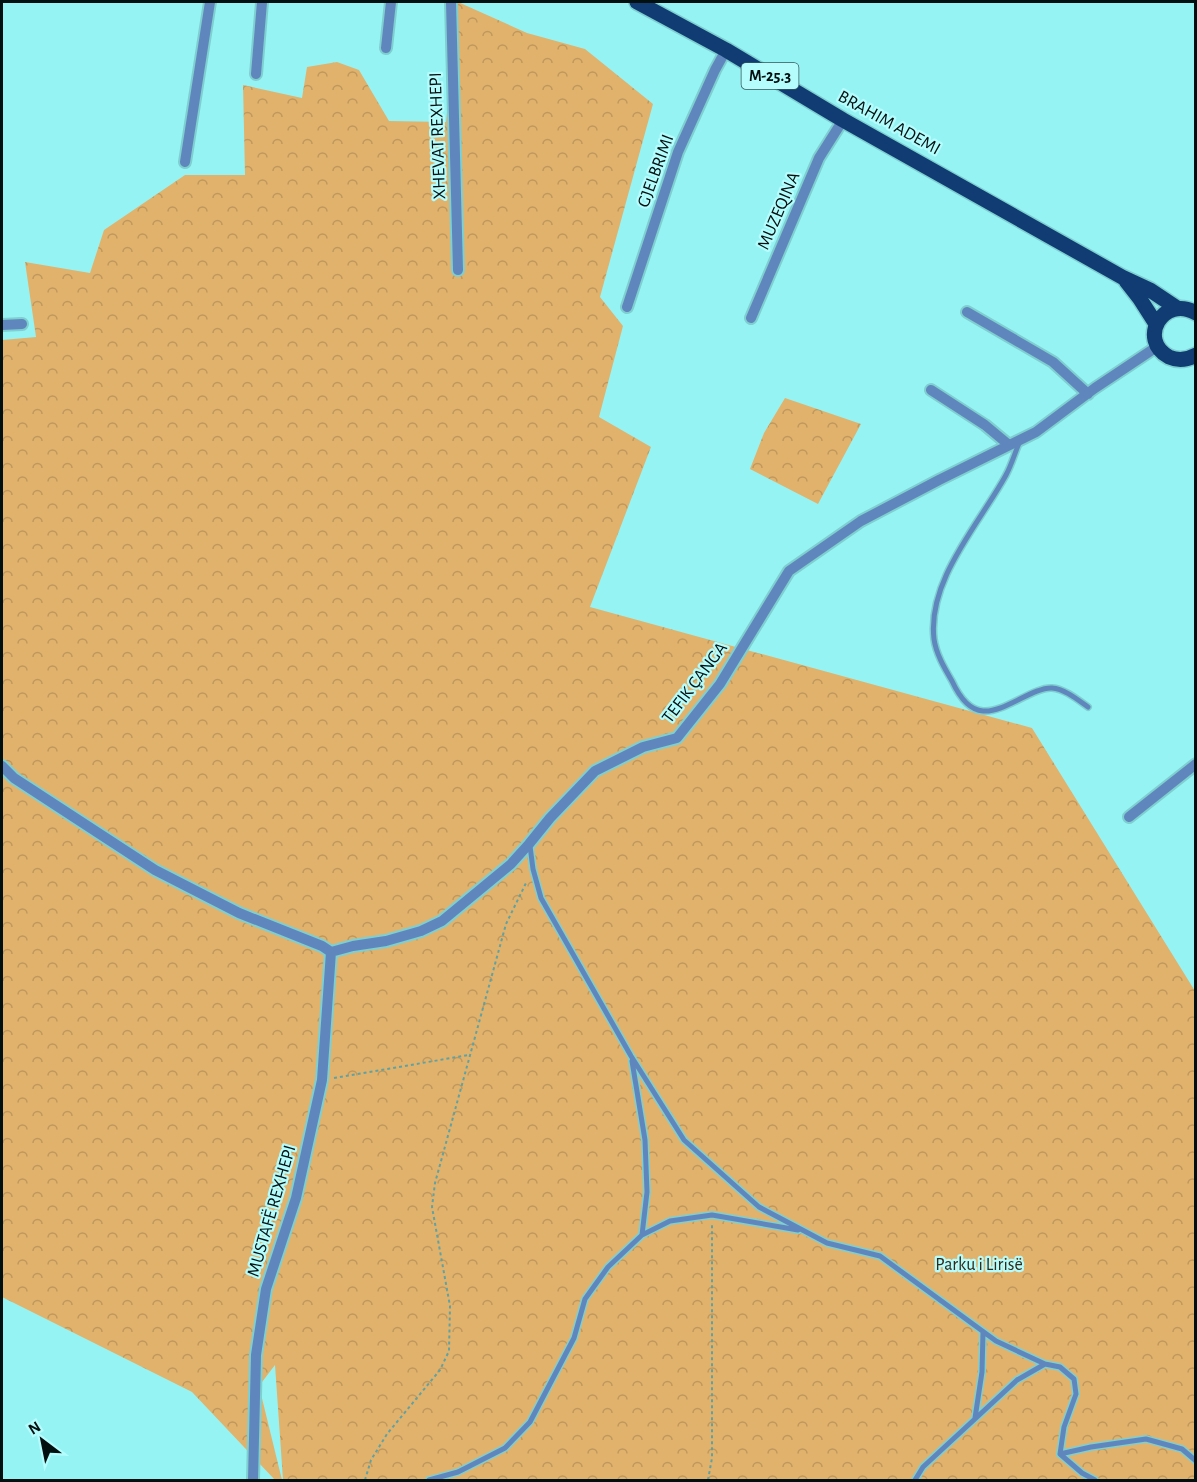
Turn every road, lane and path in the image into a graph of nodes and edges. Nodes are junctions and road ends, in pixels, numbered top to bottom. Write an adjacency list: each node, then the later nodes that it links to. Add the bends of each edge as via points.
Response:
1 (210, 2): 10 (street)
2 (262, 2): 8 (street)
3 (391, 2): 6 (street)
4 (451, 2): 11 (street, XHEVAT REXHEPI)
5 (637, 2): 7 (main road, BRAHIM ADEMI / M-25.3)
6 (386, 48)
7 (726, 51): 9 (main road, BRAHIM ADEMI / M-25.3); 13 (street, GJELBRIMI, via 678,152)
8 (256, 74)
9 (843, 120): 12 (main road, BRAHIM ADEMI / M-25.3); 17 (street, MUZEQINA, via 819,158)
10 (185, 162)
11 (458, 270)
12 (1122, 277): 14 (main road, BRAHIM ADEMI / M-25.3); 19 (main road, BRAHIM ADEMI / M-25.3)
13 (627, 307)
14 (1177, 308): 16 (main road, BRAHIM ADEMI); 19 (main road)
15 (967, 312): 24 (street, via 1053,362)
16 (1196, 313)
17 (752, 318)
18 (22, 324): 20 (street)
19 (1156, 324): 21 (main road)
20 (2, 325)
21 (1158, 345): 22 (main road, via 1162,353 1173,359); 24 (street, TEFIK ÇANGA)
22 (1196, 355)
23 (931, 390): 26 (street)
24 (1088, 394): 25 (street, TEFIK ÇANGA)
25 (1021, 440): 26 (street, TEFIK ÇANGA); 27 (lane, via 1006,474 957,553 940,589 934,640 956,689 970,708 993,710 1051,688)
26 (1009, 445): 31 (street, TEFIK ÇANGA, via 861,521 789,572 720,684 677,738 644,747 595,771)
27 (1088, 706)
28 (1196, 764): 30 (street)
29 (2, 766): 33 (street, via 22,784 155,870 239,913)
30 (1129, 817)
31 (529, 844): 32 (lane); 33 (street, TEFIK ÇANGA, via 511,864 442,921 386,941)
32 (533, 869): 34 (path, via 506,924); 35 (lane, via 541,898)
33 (331, 952): 36 (street, MUSTAFË REXHEPI)
34 (469, 1055): 36 (path); 46 (path, via 432,1207 450,1306 449,1351 440,1370 387,1434 371,1460)
35 (631, 1056): 38 (lane, via 684,1140 759,1207); 39 (lane, via 645,1140 647,1192)
36 (322, 1080): 45 (street, MUSTAFË REXHEPI, via 296,1198 266,1289 256,1356)
37 (712, 1215): 38 (lane); 39 (lane, via 670,1221); 48 (path, via 712,1458)
38 (806, 1232): 40 (lane, via 827,1243 880,1256)
39 (642, 1235): 47 (lane, via 608,1267 585,1299 574,1338 530,1422 505,1448 458,1472)
40 (983, 1332): 41 (lane); 42 (lane)
41 (1045, 1364): 42 (lane, via 1017,1380); 43 (lane, via 1060,1367 1074,1379 1077,1394 1064,1427)
42 (975, 1418): 49 (lane, via 923,1467)
43 (1060, 1454): 44 (lane, via 1146,1439 1182,1449); 50 (lane)
44 (1196, 1461)
45 (253, 1480)
46 (365, 1480)
47 (429, 1480)
48 (708, 1480)
49 (915, 1480)
50 (1095, 1480)

